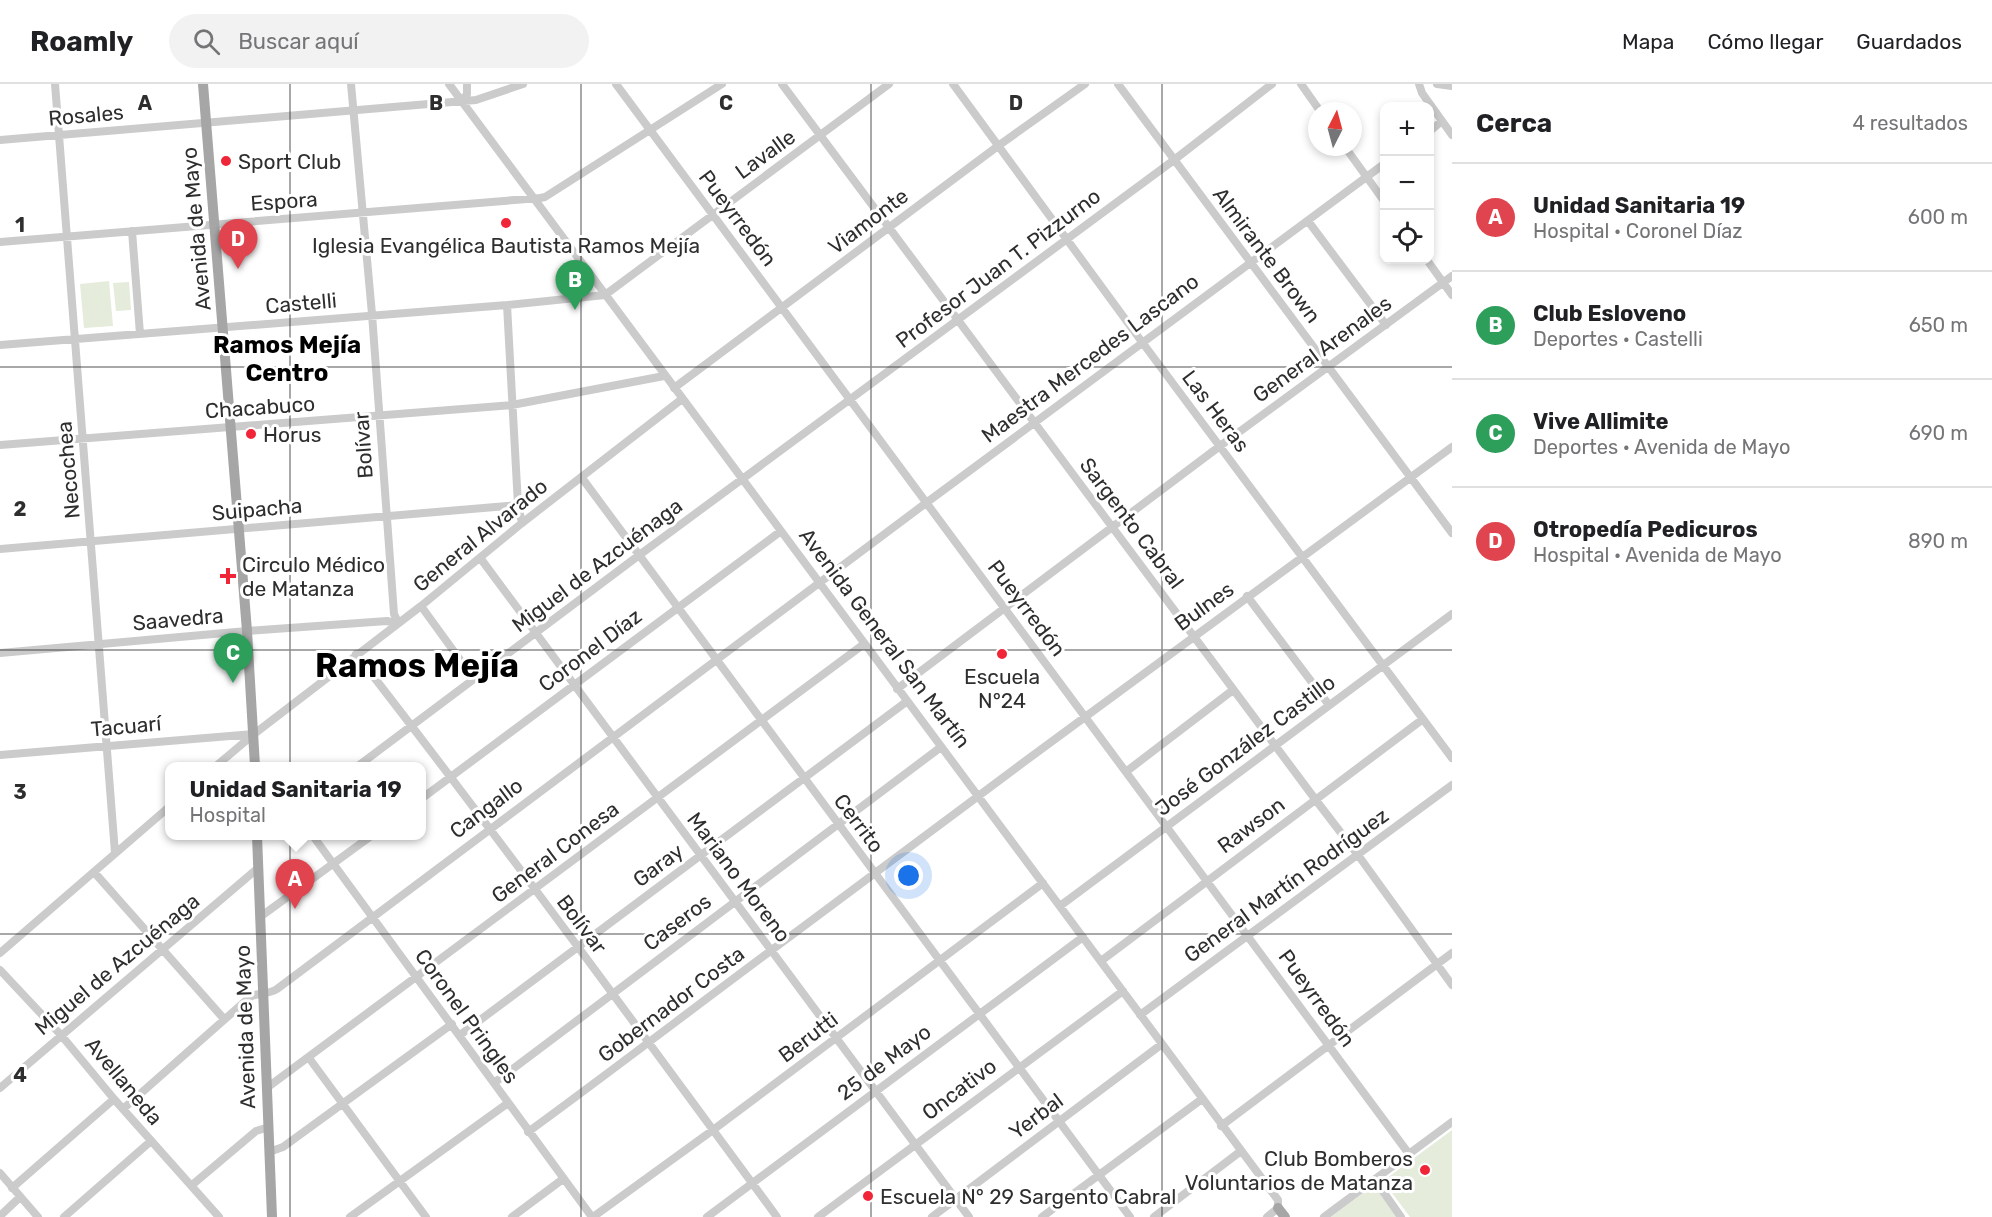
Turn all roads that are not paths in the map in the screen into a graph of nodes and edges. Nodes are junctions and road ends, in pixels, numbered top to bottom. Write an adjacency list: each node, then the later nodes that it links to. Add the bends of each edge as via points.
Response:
1 (55, 84): 26 (street, Necochea)
2 (203, 84): 23 (main road, Avenida de Mayo)
3 (351, 84): 21 (street, Bolívar)
4 (449, 84): 19 (street, Avenida General San Martín)
5 (467, 84): 19 (street)
6 (523, 84): 19 (street, Rosales, via 476,100)
7 (616, 84): 25 (street, Pueyrredón)
8 (722, 84): 25 (street)
9 (782, 84): 27 (street, Sargento Cabral)
10 (889, 84): 27 (street, Lavalle)
11 (952, 84): 30 (street, Las Heras)
12 (1086, 84): 30 (street, Viamonte)
13 (1118, 84): 32 (street, Almirante Brown)
14 (1272, 84): 32 (street, Profesor Juan T. Pizzurno)
15 (1301, 84): 20 (street)
16 (1419, 84): 22 (street)
17 (1437, 84): 18 (street)
18 (1452, 86)
19 (462, 100): 21 (street, Rosales); 36 (street, Avenida General San Martín)
20 (1314, 102)
21 (354, 111): 23 (street, Rosales); 37 (street, Bolívar)
22 (1442, 121): 24 (street); 28 (street)
23 (206, 123): 26 (street, Rosales); 40 (main road, Avenida de Mayo)
24 (1434, 128)
25 (650, 130): 36 (street, via 545,197); 38 (street, Pueyrredón)
26 (60, 135): 29 (street, Rosales); 43 (street, Necochea)
27 (821, 135): 38 (street, Lavalle); 41 (street, Sargento Cabral)
28 (1452, 135)
29 (0, 140)
30 (998, 146): 41 (street, Viamonte); 44 (street, Las Heras)
31 (1352, 156): 34 (street)
32 (1174, 160): 44 (street, Profesor Juan T. Pizzurno); 46 (street, Almirante Brown)
33 (1380, 167): 34 (street, Maestra Mercedes Lascano)
34 (1367, 177): 35 (street); 39 (street, Maestra Mercedes Lascano)
35 (1380, 195)
36 (534, 200): 37 (street, Espora); 50 (street, Avenida General San Martín)
37 (363, 213): 40 (street, Espora); 54 (street, Bolívar)
38 (712, 215): 50 (street, Lavalle); 53 (street, Pueyrredón)
39 (1308, 221): 46 (street, Maestra Mercedes Lascano); 56 (street)
40 (214, 225): 42 (street, Espora); 57 (main road, Avenida de Mayo)
41 (890, 227): 53 (street, Viamonte); 55 (street, Sargento Cabral)
42 (132, 231): 43 (street, Espora); 58 (street)
43 (69, 236): 45 (street, Espora); 59 (street, Necochea)
44 (1066, 239): 55 (street, Profesor Juan T. Pizzurno); 60 (street, Las Heras)
45 (0, 242)
46 (1249, 263): 60 (street, Maestra Mercedes Lascano); 62 (street, Almirante Brown)
47 (1429, 264): 49 (street)
48 (1452, 276): 49 (street, General Arenales)
49 (1443, 283): 51 (street); 56 (street, General Arenales)
50 (605, 295): 52 (street, Castelli); 63 (street, Avenida General San Martín)
51 (1452, 295)
52 (507, 304): 54 (street, Castelli); 67 (street)
53 (782, 307): 64 (street, Viamonte); 66 (street, Pueyrredón)
54 (372, 314): 57 (street, Castelli); 68 (street, Bolívar)
55 (958, 319): 66 (street, Profesor Juan T. Pizzurno); 69 (street, Sargento Cabral)
56 (1386, 325): 62 (street, General Arenales)
57 (224, 328): 58 (street, Castelli); 70 (main road, Avenida de Mayo)
58 (140, 334): 59 (street, Castelli)
59 (76, 339): 61 (street, Castelli); 71 (street, Necochea)
60 (1142, 342): 69 (street, Maestra Mercedes Lascano); 73 (street, Las Heras)
61 (0, 345)
62 (1328, 367): 73 (street, General Arenales); 75 (street, Almirante Brown)
63 (664, 376): 64 (street, Avenida General San Martín); 67 (street, Chacabuco)
64 (674, 388): 65 (street, Avenida General San Martín)
65 (682, 399): 76 (street, General Alvarado); 77 (street, Avenida General San Martín)
66 (850, 400): 77 (street, Profesor Juan T. Pizzurno); 78 (street, Pueyrredón)
67 (512, 405): 68 (street, Chacabuco); 79 (street)
68 (379, 416): 70 (street, Chacabuco); 80 (street, Bolívar)
69 (1035, 422): 78 (street, Maestra Mercedes Lascano); 82 (street, Sargento Cabral)
70 (231, 427): 71 (street, Chacabuco); 83 (main road, Avenida de Mayo)
71 (84, 439): 72 (street, Chacabuco); 86 (street, Necochea)
72 (0, 445)
73 (1220, 446): 82 (street, General Arenales); 88 (street, Las Heras)
74 (1452, 447): 75 (street, Bulnes)
75 (1411, 477): 85 (street, Almirante Brown); 88 (street, Bulnes)
76 (582, 478): 81 (street, General Alvarado); 89 (street, Cerrito)
77 (743, 478): 84 (street, Avenida General San Martín); 89 (street, Miguel de Azcuénaga)
78 (926, 502): 91 (street, Maestra Mercedes Lascano); 95 (street, Pueyrredón)
79 (518, 505): 80 (street, Suipacha); 81 (street)
80 (387, 516): 83 (street, Suipacha); 97 (street, Bolívar)
81 (522, 523): 90 (street, General Alvarado)
82 (1111, 527): 95 (street, General Arenales); 100 (street, Sargento Cabral)
83 (238, 529): 86 (street, Suipacha); 98 (main road, Avenida de Mayo)
84 (782, 531): 91 (street, Avenida General San Martín); 94 (street, Coronel Díaz)
85 (1452, 533)
86 (92, 541): 87 (street, Suipacha); 102 (street, Necochea)
87 (0, 549)
88 (1302, 555): 92 (street, Bulnes); 106 (street, Las Heras)
89 (638, 556): 94 (street, Cerrito); 99 (street, Miguel de Azcuénaga)
90 (481, 559): 93 (street, General Alvarado); 99 (street, Mariano Moreno)
91 (819, 583): 101 (street, Avenida General San Martín); 105 (street, Cangallo)
92 (1247, 596): 100 (street, Bulnes); 112 (street)
93 (421, 606): 97 (street, General Alvarado); 107 (street)
94 (677, 608): 105 (street, Cerrito); 108 (street, Coronel Díaz)
95 (1005, 608): 109 (street, General Arenales); 113 (street, Pueyrredón)
96 (1452, 614): 106 (street, José González Castillo)
97 (396, 624): 98 (street, Saavedra, via 387,621); 104 (street, General Alvarado)
98 (247, 631): 102 (street, Saavedra); 117 (main road, Avenida de Mayo)
99 (537, 633): 107 (street, Miguel de Azcuénaga); 108 (street, Mariano Moreno)
100 (1193, 636): 110 (street, Sargento Cabral); 113 (street, Bulnes)
101 (864, 644): 109 (street, Avenida General San Martín); 115 (street, General Conesa)
102 (100, 645): 103 (street, Saavedra); 120 (street, Necochea)
103 (0, 653)
104 (356, 654): 116 (street, Bolívar); 117 (street, General Alvarado)
105 (716, 660): 115 (street, Cerrito); 118 (street, Cangallo)
106 (1383, 664): 112 (street, José González Castillo); 114 (street, Las Heras)
107 (474, 680): 116 (street, Miguel de Azcuénaga)
108 (574, 684): 118 (street, Mariano Moreno); 128 (street, Coronel Díaz)
109 (897, 689): 111 (street, Avenida General San Martín)
110 (1233, 690): 119 (street, Sargento Cabral); 127 (street)
111 (906, 702): 121 (street, Avenida General San Martín); 129 (street, Garay)
112 (1329, 705): 119 (street, José González Castillo)
113 (1086, 716): 127 (street, Pueyrredón); 132 (street, Bulnes)
114 (1424, 719): 123 (street, Las Heras); 134 (street, Rawson)
115 (762, 720): 129 (street, Cerrito); 133 (street, General Conesa)
116 (412, 726): 126 (street, Miguel de Azcuénaga); 128 (street, Bolívar)
117 (254, 734): 120 (street, Tacuarí); 124 (main road, Avenida de Mayo); 125 (street, General Alvarado)
118 (612, 737): 133 (street, Mariano Moreno); 138 (street, Cangallo)
119 (1275, 745): 134 (street, Sargento Cabral); 137 (street, José González Castillo)
120 (107, 746): 122 (street, Tacuarí); 142 (street, Necochea)
121 (941, 747): 132 (street, Avenida General San Martín); 136 (street, Caseros)
122 (0, 755)
123 (1452, 758)
124 (255, 761)
125 (221, 762)
126 (363, 762)
127 (1127, 771): 137 (street, Pueyrredón)
128 (451, 777): 131 (street, Coronel Díaz); 138 (street, Bolívar)
129 (803, 778): 136 (street, Cerrito); 144 (street, Garay)
130 (1452, 785): 143 (street, General Martín Rodríguez)
131 (426, 795)
132 (979, 796): 148 (street, Gobernador Costa); 150 (street, Avenida General San Martín)
133 (658, 798): 144 (street, Mariano Moreno); 151 (street, General Conesa)
134 (1315, 799): 143 (street, Sargento Cabral); 149 (street, Rawson)
135 (165, 810): 142 (street)
136 (838, 825): 148 (street, Cerrito); 152 (street, Caseros)
137 (1167, 825): 149 (street, Pueyrredón); 153 (street, José González Castillo)
138 (489, 829): 151 (street, Bolívar); 155 (street, Cangallo)
139 (257, 840): 146 (main road, Avenida de Mayo)
140 (316, 840): 145 (street, Coronel Pringles)
141 (366, 840): 145 (street)
142 (115, 853): 147 (street)
143 (1358, 855): 156 (street, General Martín Rodríguez); 165 (street, Sargento Cabral)
144 (700, 856): 152 (street, Mariano Moreno); 158 (street, Garay)
145 (333, 864): 154 (street); 155 (street, Coronel Pringles)
146 (258, 868): 154 (main road, Avenida de Mayo); 159 (street, Miguel de Azcuénaga)
147 (94, 872): 159 (street); 161 (street)
148 (874, 873): 160 (street, Gobernador Costa); 163 (street, Cerrito)
149 (1207, 880): 156 (street, Pueyrredón); 164 (street, Rawson)
150 (1043, 883): 153 (street, Avenida General San Martín); 163 (street, Berutti)
151 (534, 890): 158 (street, Bolívar); 167 (street, General Conesa)
152 (734, 902): 160 (street, Mariano Moreno); 170 (street, Caseros)
153 (1060, 906): 157 (street, Avenida General San Martín)
154 (260, 917): 171 (main road, Avenida de Mayo)
155 (372, 917): 167 (street, Coronel Pringles); 171 (street, Cangallo, via 272,993)
156 (1248, 934): 173 (street, General Martín Rodríguez); 181 (street, Pueyrredón)
157 (1083, 936): 164 (street, Avenida General San Martín); 172 (street, 25 de Mayo)
158 (578, 948): 170 (street, Bolívar); 177 (street, Garay)
159 (164, 950): 174 (street); 176 (street, Miguel de Azcuénaga)
160 (771, 951): 178 (street, Mariano Moreno); 179 (street, Gobernador Costa)
161 (0, 953)
162 (1452, 953): 165 (street)
163 (939, 960): 172 (street, Cerrito); 178 (street, Berutti)
164 (1101, 961): 169 (street, Avenida General San Martín)
165 (1437, 964): 168 (street, Sargento Cabral); 181 (street)
166 (0, 970): 176 (street, Avellaneda)
167 (417, 977): 175 (street, Coronel Pringles); 182 (street, General Conesa)
168 (1452, 985)
169 (1123, 991): 173 (street, Avenida General San Martín); 183 (street, Oncativo)
170 (613, 993): 179 (street, Bolívar); 184 (street, Caseros)
171 (264, 994): 174 (street, Cangallo, via 250,997); 185 (main road, Avenida de Mayo)
172 (980, 1014): 183 (street, Cerrito); 187 (street, 25 de Mayo)
173 (1140, 1015): 180 (street, Avenida General San Martín)
174 (224, 1019): 192 (street, Cangallo)
175 (452, 1024): 177 (street, Coronel Pringles); 191 (street)
176 (61, 1035): 186 (street, Miguel de Azcuénaga); 188 (street, Avellaneda)
177 (460, 1035): 184 (street, Coronel Pringles)
178 (835, 1038): 187 (street, Mariano Moreno); 197 (street, Berutti)
179 (649, 1044): 197 (street, Bolívar); 198 (street, Gobernador Costa)
180 (1162, 1044): 189 (street, Avenida General San Martín); 193 (street, Yerbal)
181 (1329, 1045): 195 (street); 203 (street, Pueyrredón)
182 (309, 1058): 185 (street, General Conesa); 191 (street)
183 (1018, 1067): 193 (street, Cerrito); 200 (street, Oncativo)
184 (494, 1083): 190 (street, Coronel Pringles)
185 (268, 1087): 196 (main road, Avenida de Mayo)
186 (0, 1088)
187 (875, 1092): 200 (street, Mariano Moreno); 209 (street, 25 de Mayo)
188 (114, 1099): 192 (street, Avellaneda); 211 (street)
189 (1202, 1099): 195 (street, Avenida General San Martín); 205 (street)
190 (508, 1103): 198 (street, Coronel Pringles); 207 (street)
191 (344, 1104): 202 (street, via 283,1147); 207 (street)
192 (123, 1109): 199 (street, Avellaneda)
193 (1059, 1122): 205 (street, Cerrito); 213 (street, Yerbal)
194 (1452, 1122): 203 (street)
195 (1221, 1126): 201 (street, Avenida General San Martín)
196 (269, 1127): 202 (main road, Avenida de Mayo); 210 (street, via 256,1131)
197 (713, 1130): 209 (street, Bolívar); 223 (street, Berutti)
198 (528, 1132): 206 (street, Coronel Pringles)
199 (151, 1141): 210 (street, Avellaneda); 217 (street)
200 (915, 1145): 213 (street, Mariano Moreno); 226 (street, Oncativo)
201 (1241, 1151): 214 (street, Avenida General San Martín, via 1278,1200); 231 (street)
202 (269, 1152): 219 (main road, Avenida de Mayo)
203 (1409, 1154): 208 (street)
204 (0, 1173): 211 (street)
205 (1099, 1175): 229 (street); 230 (street, Cerrito)
206 (563, 1179): 222 (street); 223 (street, Coronel Pringles)
207 (399, 1180): 220 (street); 221 (street)
208 (1375, 1180): 233 (street); 234 (street)
209 (752, 1184): 224 (street, 25 de Mayo); 225 (street, Bolívar)
210 (192, 1185): 218 (street, Avellaneda)
211 (12, 1188): 212 (street)
212 (20, 1197): 215 (street); 216 (street)
213 (956, 1200): 227 (street, Yerbal); 228 (street, Mariano Moreno)
214 (1281, 1212): 232 (street)
215 (0, 1215)
216 (38, 1217)
217 (64, 1217)
218 (219, 1217)
219 (272, 1217)
220 (351, 1217)
221 (426, 1217)
222 (512, 1217)
223 (593, 1217)
224 (707, 1217)
225 (777, 1217)
226 (818, 1217)
227 (932, 1217)
228 (969, 1217)
229 (1042, 1217)
230 (1130, 1217)
231 (1154, 1217)
232 (1267, 1217)
233 (1324, 1217)
234 (1401, 1217)

